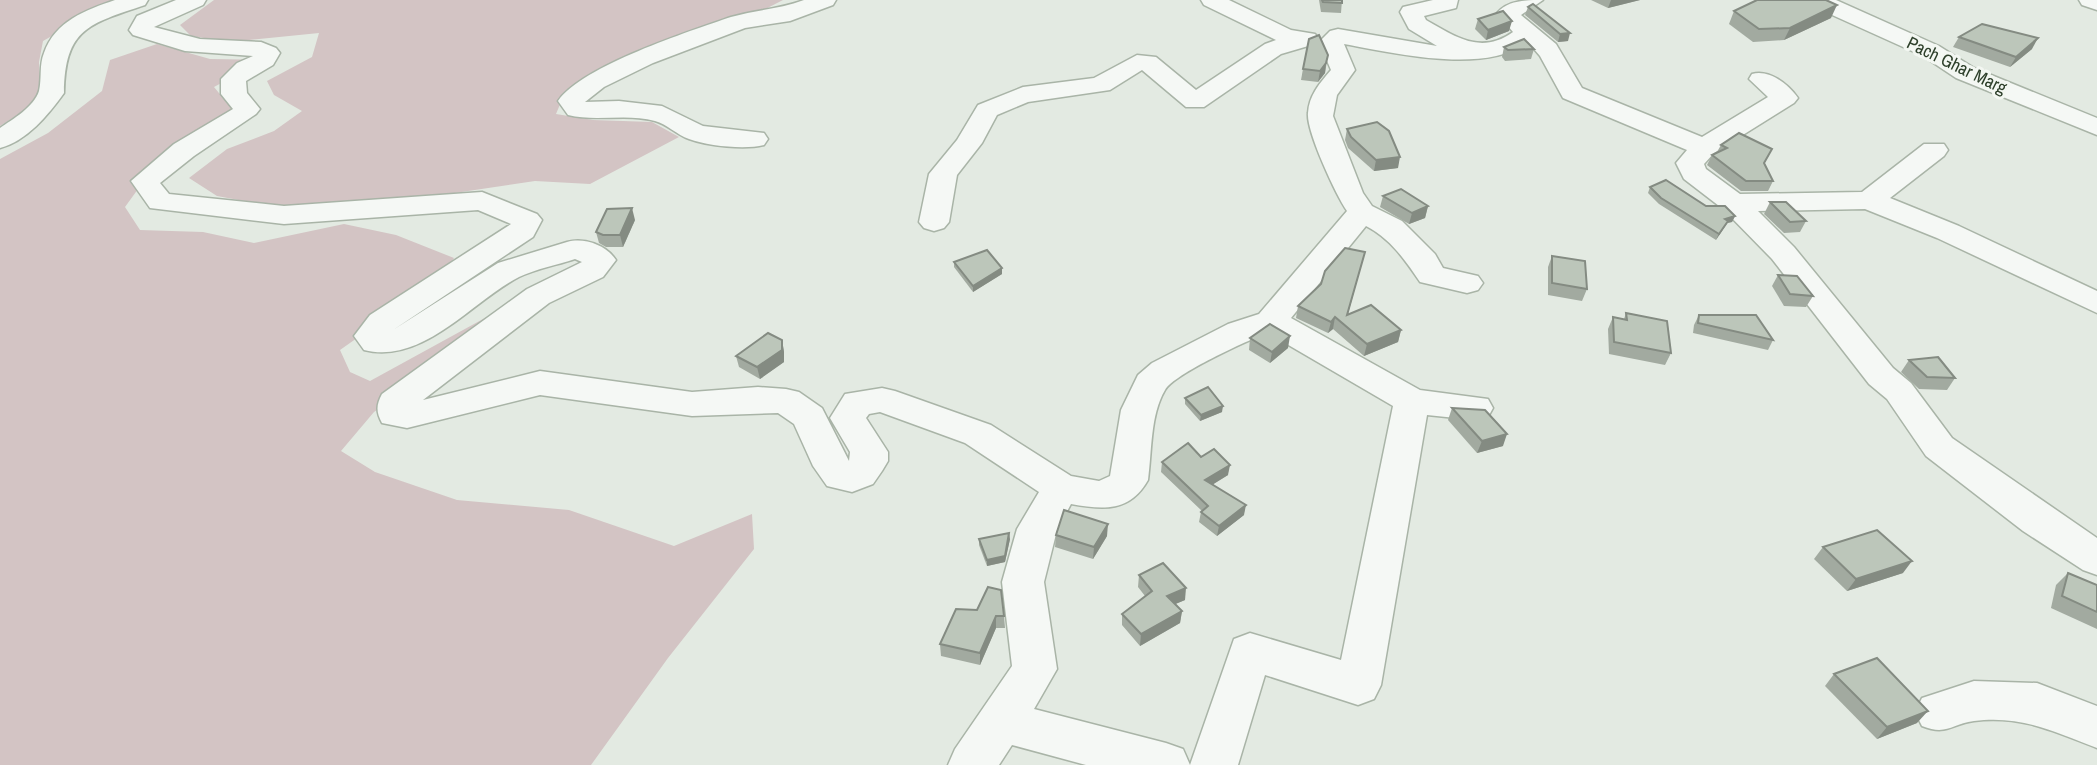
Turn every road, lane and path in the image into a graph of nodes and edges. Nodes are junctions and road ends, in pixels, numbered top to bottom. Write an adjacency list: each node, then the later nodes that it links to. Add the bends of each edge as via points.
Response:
1 (137, 0): 17 (street, via 70,27 50,63 51,93 31,118)
2 (195, 0): 29 (street, via 145,21 141,30 208,49 261,49 268,53 233,79 234,93 247,109 242,115 184,150 145,181 160,202 284,215 482,201 527,219 522,231 382,322 371,336 376,342 406,337 509,270 578,248 601,260 592,270 538,296 394,403 396,414 407,416 540,383 692,404 758,398 786,401 808,417 832,467 840,476 852,478 869,461 869,452 848,418 852,408 864,400 882,400 978,434)
3 (825, 0): 16 (street, via 782,16 740,22 645,58 595,82 571,102 576,110 662,114 697,133)
4 (1212, 0): 12 (street, via 1285,36)
5 (1447, 0): 13 (street, via 1448,4 1411,12 1417,24)
6 (1532, 0): 10 (street, via 1508,13 1514,24)
7 (1818, 0): 15 (street, Pach Ghar Marg, via 1931,51 1965,73)
8 (2090, 0): 9 (street)
9 (2097, 3)
10 (1527, 32): 13 (street, via 1507,47); 18 (street, via 1555,60 1572,93)
11 (1338, 36): 12 (street); 13 (street, via 1433,54); 22 (street, via 1331,42 1343,70 1324,95 1320,116 1349,193)
12 (1306, 39): 23 (street, via 1273,49 1195,102 1147,62 1137,62 1101,85 1023,95 987,110 969,143 943,174)
13 (1464, 51)
14 (1762, 79): 18 (street, via 1785,98)
15 (2097, 127)
16 (755, 139)
17 (0, 140)
18 (1704, 147): 21 (street, via 1690,163 1694,173)
19 (1934, 150): 20 (street)
20 (1869, 200): 21 (street); 25 (street)
21 (1733, 203): 30 (street, via 1783,253 1881,376 1899,391 1939,447)
22 (1362, 212): 24 (street, via 1391,227 1424,261 1431,275); 26 (street)
23 (934, 222)
24 (1467, 283)
25 (2097, 303)
26 (1271, 321): 27 (street); 29 (street, via 1240,331 1150,383 1139,410 1129,480 1121,490 1099,495)
27 (1412, 401): 28 (street); 38 (street, via 1358,685 1250,652)
28 (1475, 408)
29 (1061, 488): 34 (street, via 1037,529 1023,582 1035,669)
30 (2037, 520): 31 (street); 32 (street)
31 (2097, 534)
32 (2097, 559)
33 (1938, 712): 35 (street, via 1974,701 2038,703)
34 (1001, 721): 36 (street); 37 (street)
35 (2097, 727)
36 (972, 765)
37 (1166, 765)
38 (1214, 765)

